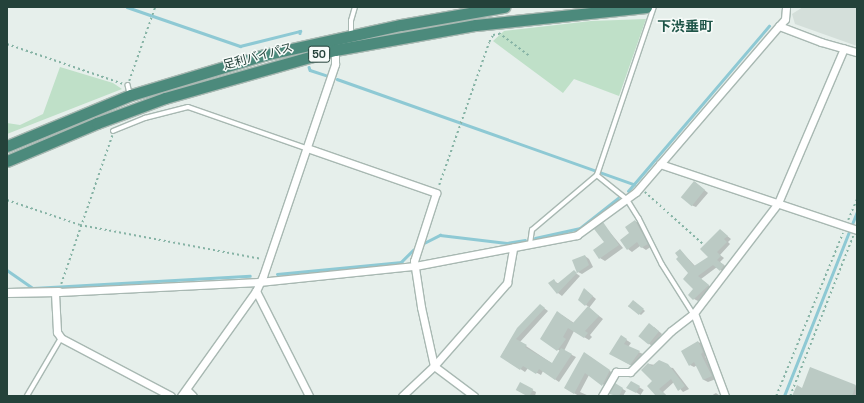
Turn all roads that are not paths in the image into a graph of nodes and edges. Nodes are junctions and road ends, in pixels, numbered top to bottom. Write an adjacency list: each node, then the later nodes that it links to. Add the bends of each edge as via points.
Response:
1 (355, 7): 7 (lane)
2 (504, 7): 7 (highway, 足利バイパス / 50)
3 (646, 7): 9 (highway, 足利バイパス / 50, via 500,22)
4 (654, 7): 18 (lane)
5 (786, 7): 6 (street, via 785,19)
6 (779, 26): 8 (street); 17 (street)
7 (351, 34): 14 (highway, 足利バイパス / 50, via 129,90)
8 (844, 48): 10 (street); 20 (street)
9 (335, 50): 11 (highway, 足利バイパス / 50, via 220,81); 15 (street, via 335,64)
10 (857, 52)
11 (142, 106): 12 (lane); 16 (highway, 足利バイパス / 50)
12 (145, 118): 13 (lane); 15 (lane, via 188,107)
13 (113, 131)
14 (7, 146)
15 (307, 148): 24 (street, via 436,193); 25 (street)
16 (7, 161)
17 (660, 164): 19 (street); 20 (street)
18 (597, 175): 19 (lane); 22 (lane, via 532,230)
19 (627, 199): 22 (street, via 577,235); 29 (lane, via 662,264)
20 (778, 203): 21 (street); 29 (street)
21 (856, 229)
22 (530, 245): 23 (street)
23 (513, 248): 24 (street); 31 (street, via 507,283)
24 (415, 266): 25 (street); 31 (street)
25 (259, 282): 26 (street); 28 (street)
26 (256, 291): 32 (street); 37 (street)
27 (7, 292): 28 (street)
28 (57, 292): 30 (street, via 57,332)
29 (694, 313): 40 (street, via 671,331 630,372 616,372); 41 (street)
30 (61, 338): 33 (lane); 34 (street)
31 (434, 366): 38 (street); 39 (street)
32 (187, 390): 35 (street); 36 (street)
33 (26, 396)
34 (171, 396)
35 (181, 396)
36 (193, 396)
37 (309, 396)
38 (402, 396)
39 (474, 396)
40 (602, 396)
41 (725, 396)

